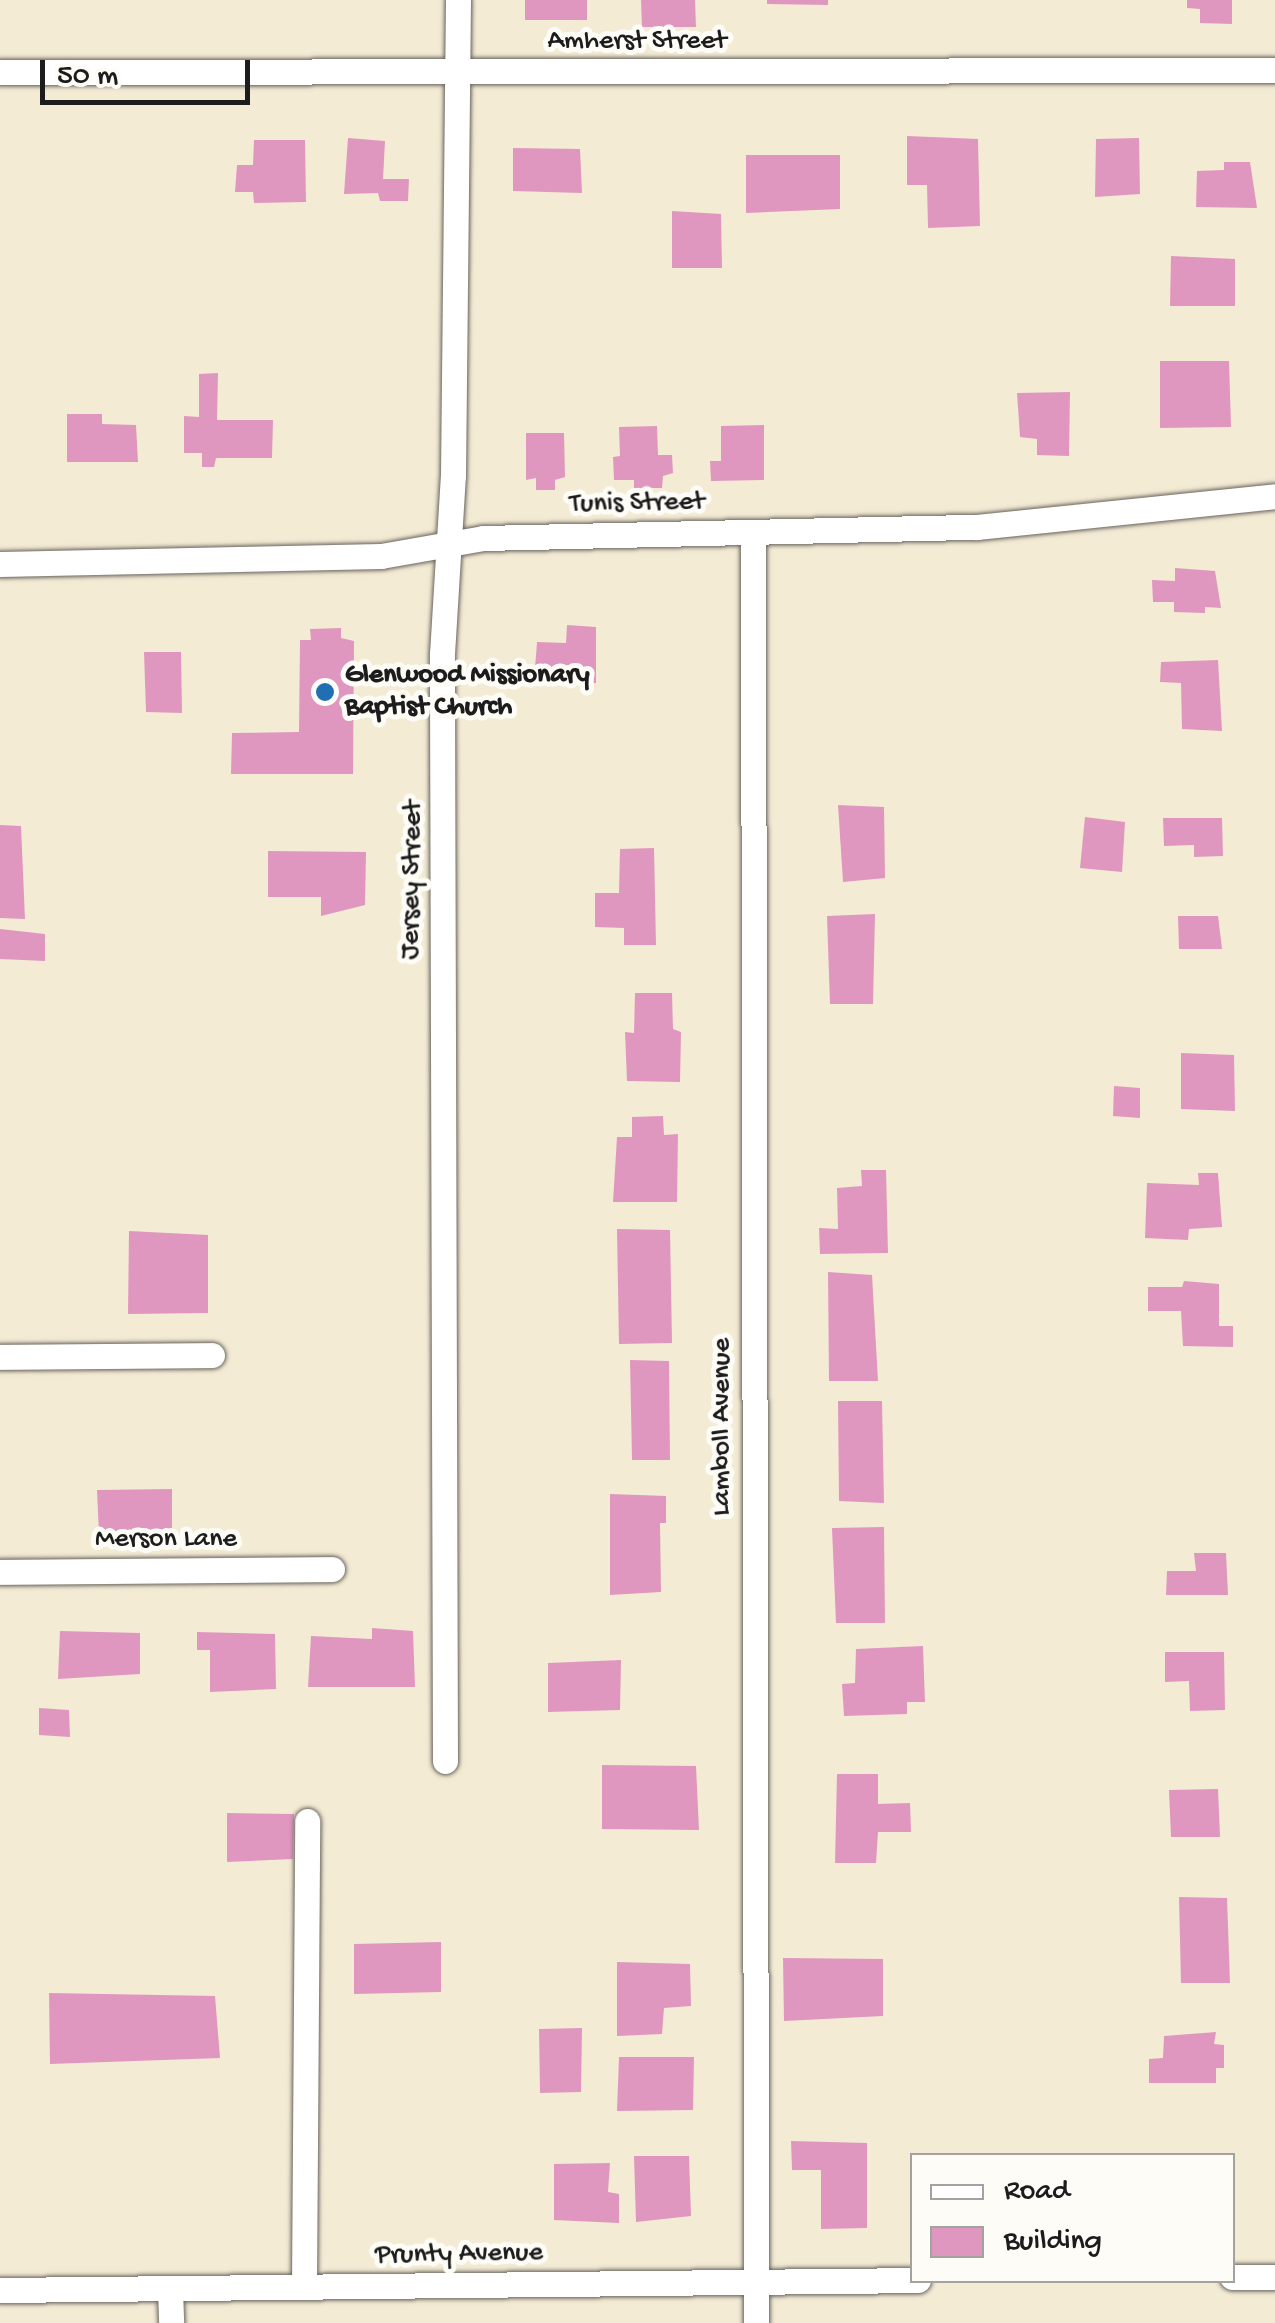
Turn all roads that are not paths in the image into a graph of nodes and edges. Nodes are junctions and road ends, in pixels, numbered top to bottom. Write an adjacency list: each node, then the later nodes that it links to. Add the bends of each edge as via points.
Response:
1 (458, 0): 4 (street, Jersey Street)
2 (1275, 70): 4 (street, Amherst Street)
3 (0, 72): 4 (street, Amherst Street)
4 (457, 72): 7 (street, Jersey Street)
5 (1275, 496): 6 (street, Tunis Street, via 1031,524)
6 (753, 532): 7 (street, Tunis Street, via 483,538); 18 (street, Lamboll Avenue)
7 (450, 546): 8 (street, Tunis Street, via 265,562); 13 (street, Jersey Street, via 442,654)
8 (0, 564)
9 (212, 1356): 10 (street)
10 (0, 1357)
11 (332, 1569): 12 (street, Merson Lane)
12 (0, 1572)
13 (446, 1761)
14 (307, 1821): 19 (street)
15 (1275, 2277): 16 (street)
16 (1235, 2278)
17 (910, 2280): 18 (street, Prunty Avenue)
18 (756, 2282): 19 (street, Prunty Avenue); 23 (street, Lamboll Avenue)
19 (304, 2287): 20 (street, Prunty Avenue)
20 (170, 2289): 21 (street, Prunty Avenue); 22 (street)
21 (0, 2290)
22 (171, 2323)
23 (756, 2323)

